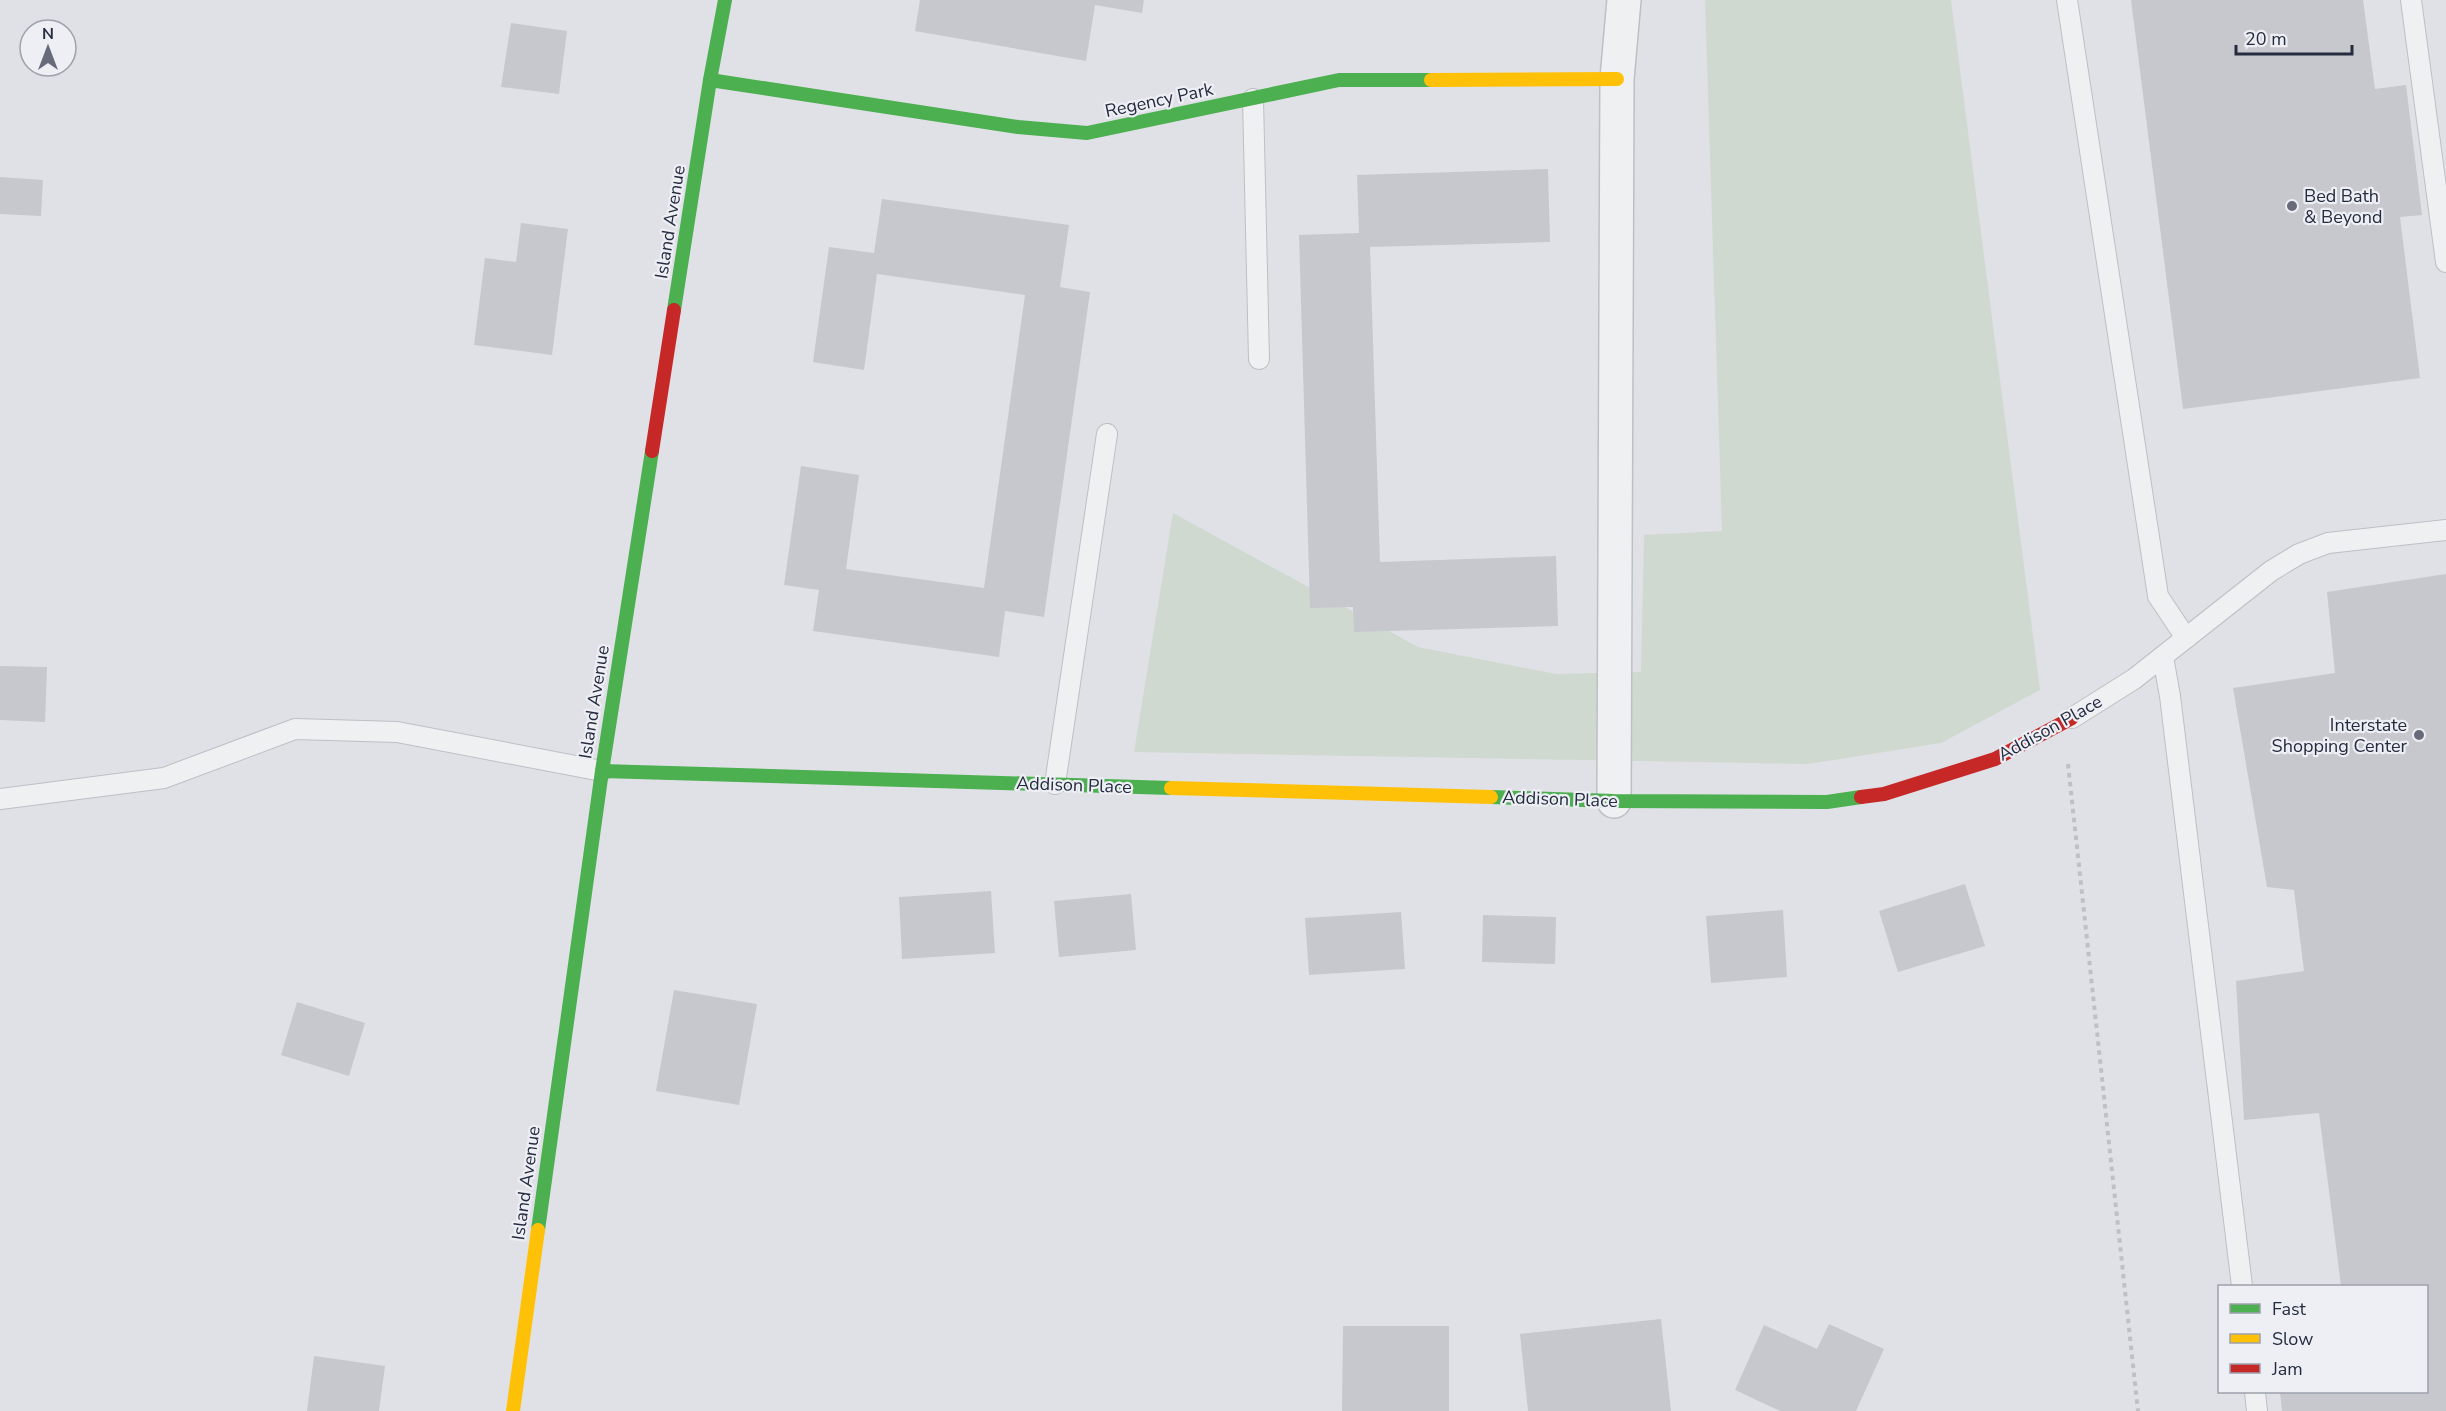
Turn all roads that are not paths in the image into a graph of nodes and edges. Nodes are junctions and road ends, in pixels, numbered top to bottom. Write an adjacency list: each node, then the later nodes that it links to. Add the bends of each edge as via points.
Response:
1 (725, 0): 6 (street, Island Avenue)
2 (1624, 0): 5 (street)
3 (2067, 0): 12 (lane, via 2158,596)
4 (2411, 0): 8 (lane)
5 (1617, 79): 7 (street, Regency Park, via 1339,80); 18 (street)
6 (710, 80): 7 (street, Regency Park, via 1086,134); 15 (street, Island Avenue)
7 (1253, 99): 9 (lane)
8 (2446, 262)
9 (1259, 359)
10 (1107, 434): 16 (lane)
11 (2446, 530): 12 (lane, Addison Place, via 2328,543 2299,554 2271,571)
12 (2186, 638): 13 (lane, Addison Place)
13 (2163, 657): 14 (lane, Addison Place); 19 (lane)
14 (2072, 718): 18 (street, Addison Place, via 1995,759 1884,794 1827,802)
15 (602, 771): 16 (street, Addison Place); 17 (lane, via 397,732 295,729 164,778); 21 (street, Island Avenue)
16 (1054, 784): 18 (street, Addison Place)
17 (0, 799)
18 (1614, 801)
19 (2242, 1285)
20 (2255, 1393): 22 (lane)
21 (513, 1411)
22 (2257, 1411)

